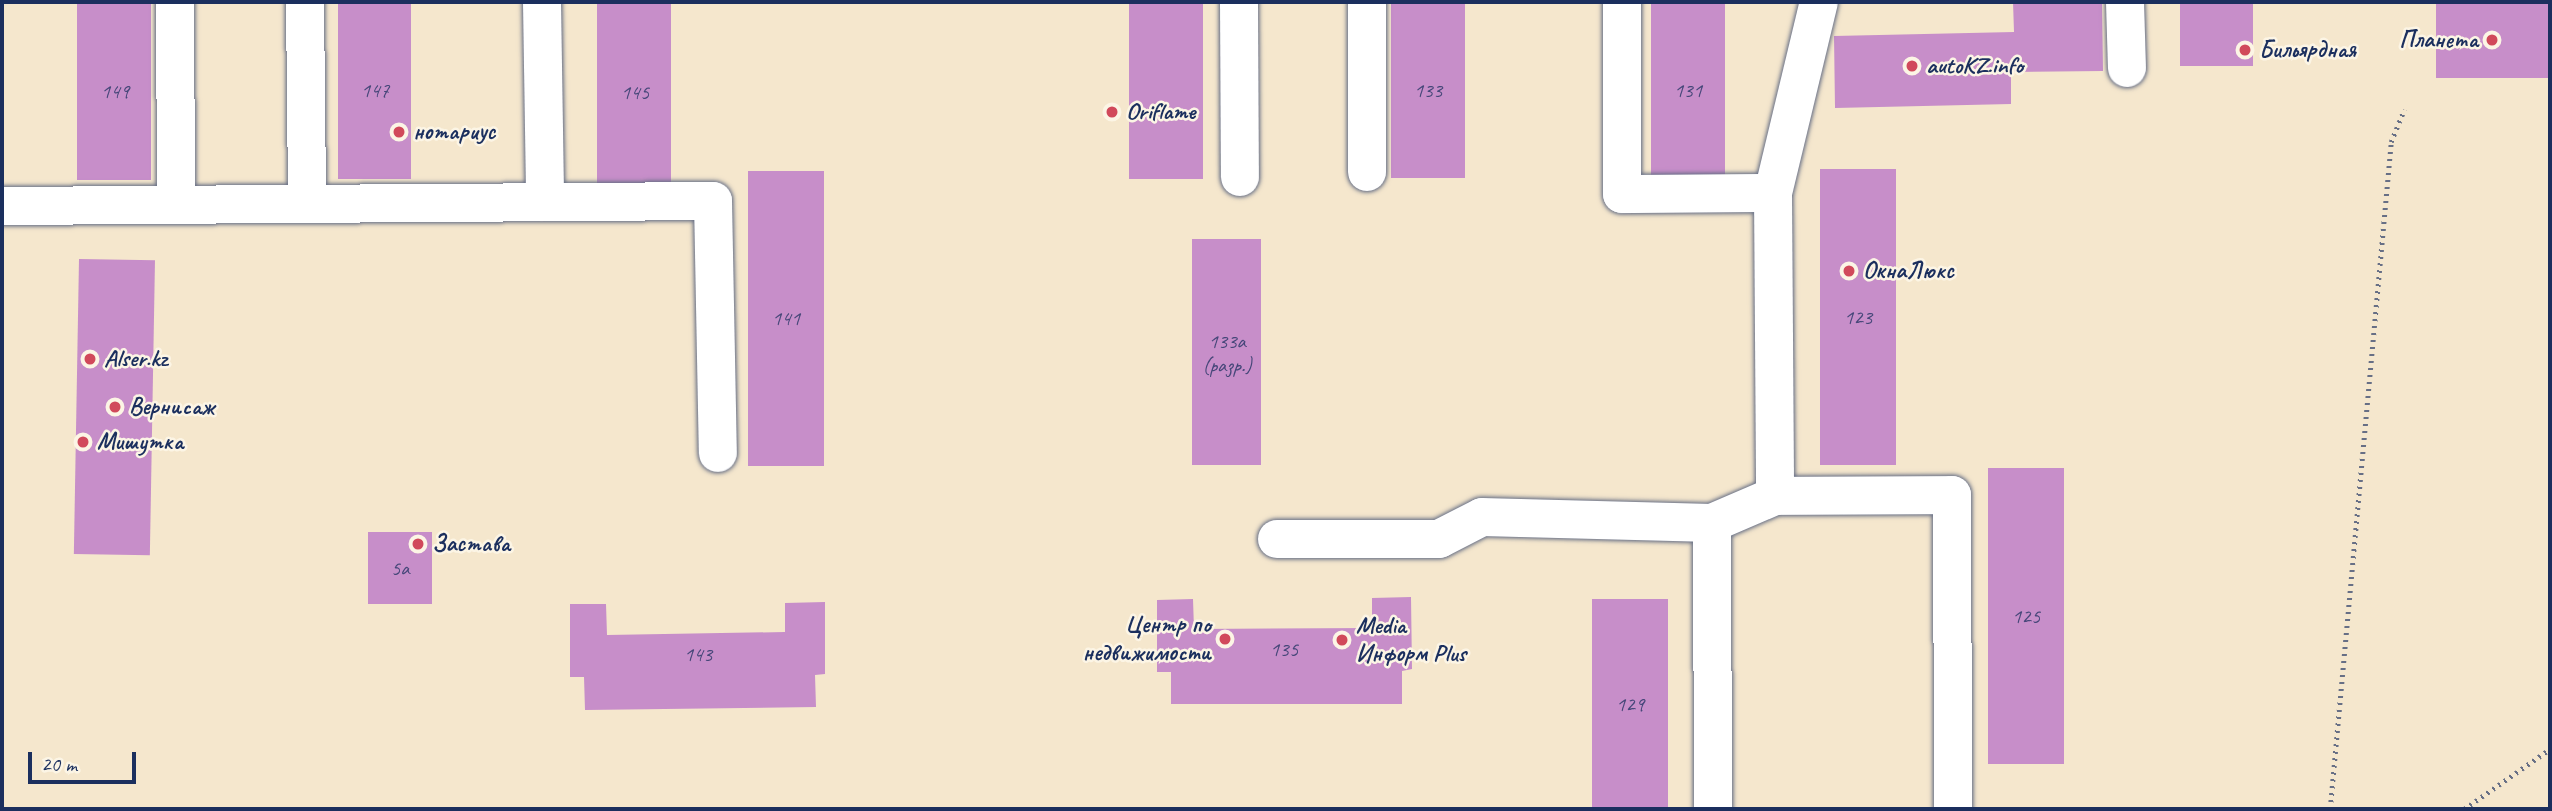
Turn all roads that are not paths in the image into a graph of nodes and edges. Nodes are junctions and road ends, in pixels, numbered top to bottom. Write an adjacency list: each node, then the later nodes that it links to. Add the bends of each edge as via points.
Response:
1 (175, 2): 15 (lane)
2 (305, 2): 13 (lane)
3 (542, 2): 14 (lane)
4 (1239, 2): 11 (lane)
5 (1367, 2): 10 (lane)
6 (1622, 2): 12 (lane, via 1622,194)
7 (1819, 2): 12 (lane)
8 (2125, 2): 9 (lane)
9 (2127, 68)
10 (1367, 172)
11 (1240, 177)
12 (1773, 193): 18 (lane)
13 (307, 202): 14 (lane); 15 (lane)
14 (545, 202): 17 (lane, via 713,201)
15 (176, 205): 16 (lane)
16 (2, 206)
17 (718, 453)
18 (1775, 496): 19 (lane); 22 (lane, via 1952,495)
19 (1712, 523): 20 (lane, via 1482,517 1439,539); 21 (lane)
20 (1277, 539)
21 (1713, 809)
22 (1953, 809)

